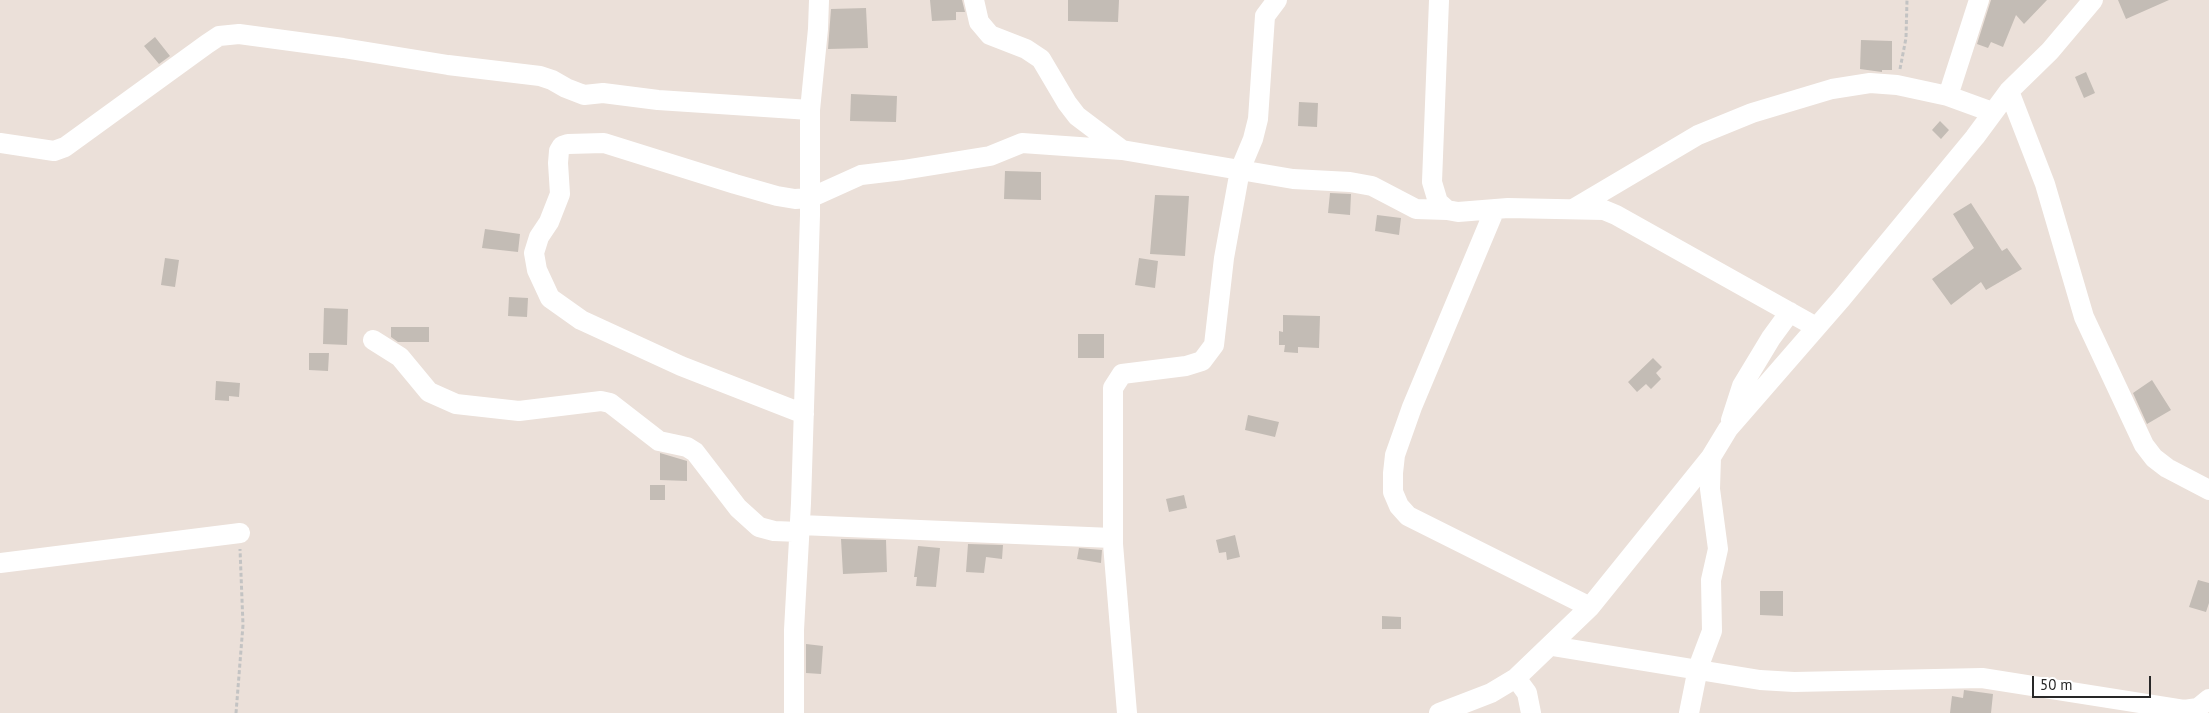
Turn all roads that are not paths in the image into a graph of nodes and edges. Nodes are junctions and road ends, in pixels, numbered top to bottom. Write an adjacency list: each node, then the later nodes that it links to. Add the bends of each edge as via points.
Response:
1 (819, 0): 9 (street)
2 (974, 0): 12 (street, via 979,22 990,35 1042,59 1077,116)
3 (1277, 0): 13 (street, via 1265,16 1258,119)
4 (1439, 0): 17 (street, via 1432,182 1438,202)
5 (1979, 0): 8 (street)
6 (2094, 0): 7 (street, via 2050,51)
7 (2009, 91): 10 (street); 24 (street, via 2044,184 2084,317 2144,445 2167,468)
8 (1948, 96): 10 (street); 16 (street, via 1870,83 1832,89 1752,112 1698,135)
9 (810, 110): 11 (street, via 603,93 584,95 540,76 239,34 219,36 206,44 65,147 54,151); 14 (street)
10 (1992, 112): 19 (street, via 1975,137)
11 (0, 144)
12 (1122, 150): 13 (street); 14 (street, via 1022,143 990,156 861,175)
13 (1240, 170): 17 (street, via 1293,179 1372,186 1416,209); 27 (street, via 1224,258 1214,345 1202,361 1122,374 1114,388)
14 (810, 198): 21 (street); 21 (street, via 777,196 604,143 568,144 559,151 560,194 556,209 539,237 534,253 537,270 550,298 581,320 681,366)
15 (1495, 209): 16 (street); 17 (street); 29 (street, via 1412,407 1395,455 1394,492 1399,506 1408,516)
16 (1573, 209): 18 (street, via 1604,210 1616,215)
17 (1447, 210)
18 (1790, 312): 19 (street); 22 (street, via 1742,386)
19 (1816, 327): 22 (street)
20 (373, 340): 25 (street, via 400,358 429,392 456,404 519,411 610,403 659,441 695,452 738,508 759,527 774,531)
21 (804, 414): 25 (street)
22 (1728, 429): 23 (street)
23 (1711, 457): 29 (street); 31 (street, via 1712,511 1718,549 1711,580 1712,631)
24 (2209, 490)
25 (800, 528): 27 (street); 35 (street, via 794,630)
26 (240, 534): 28 (street)
27 (1112, 538): 36 (street)
28 (0, 563)
29 (1590, 608): 30 (street)
30 (1552, 646): 31 (street); 32 (street)
31 (1698, 668): 33 (street, via 1760,680 1794,682 1982,678); 39 (street)
32 (1516, 678): 37 (street, via 1491,694); 38 (street, via 1527,693)
33 (2124, 701): 34 (street, via 2184,710); 40 (street)
34 (2207, 706)
35 (794, 713)
36 (1127, 713)
37 (1438, 713)
38 (1530, 713)
39 (1689, 713)
40 (2107, 713)

